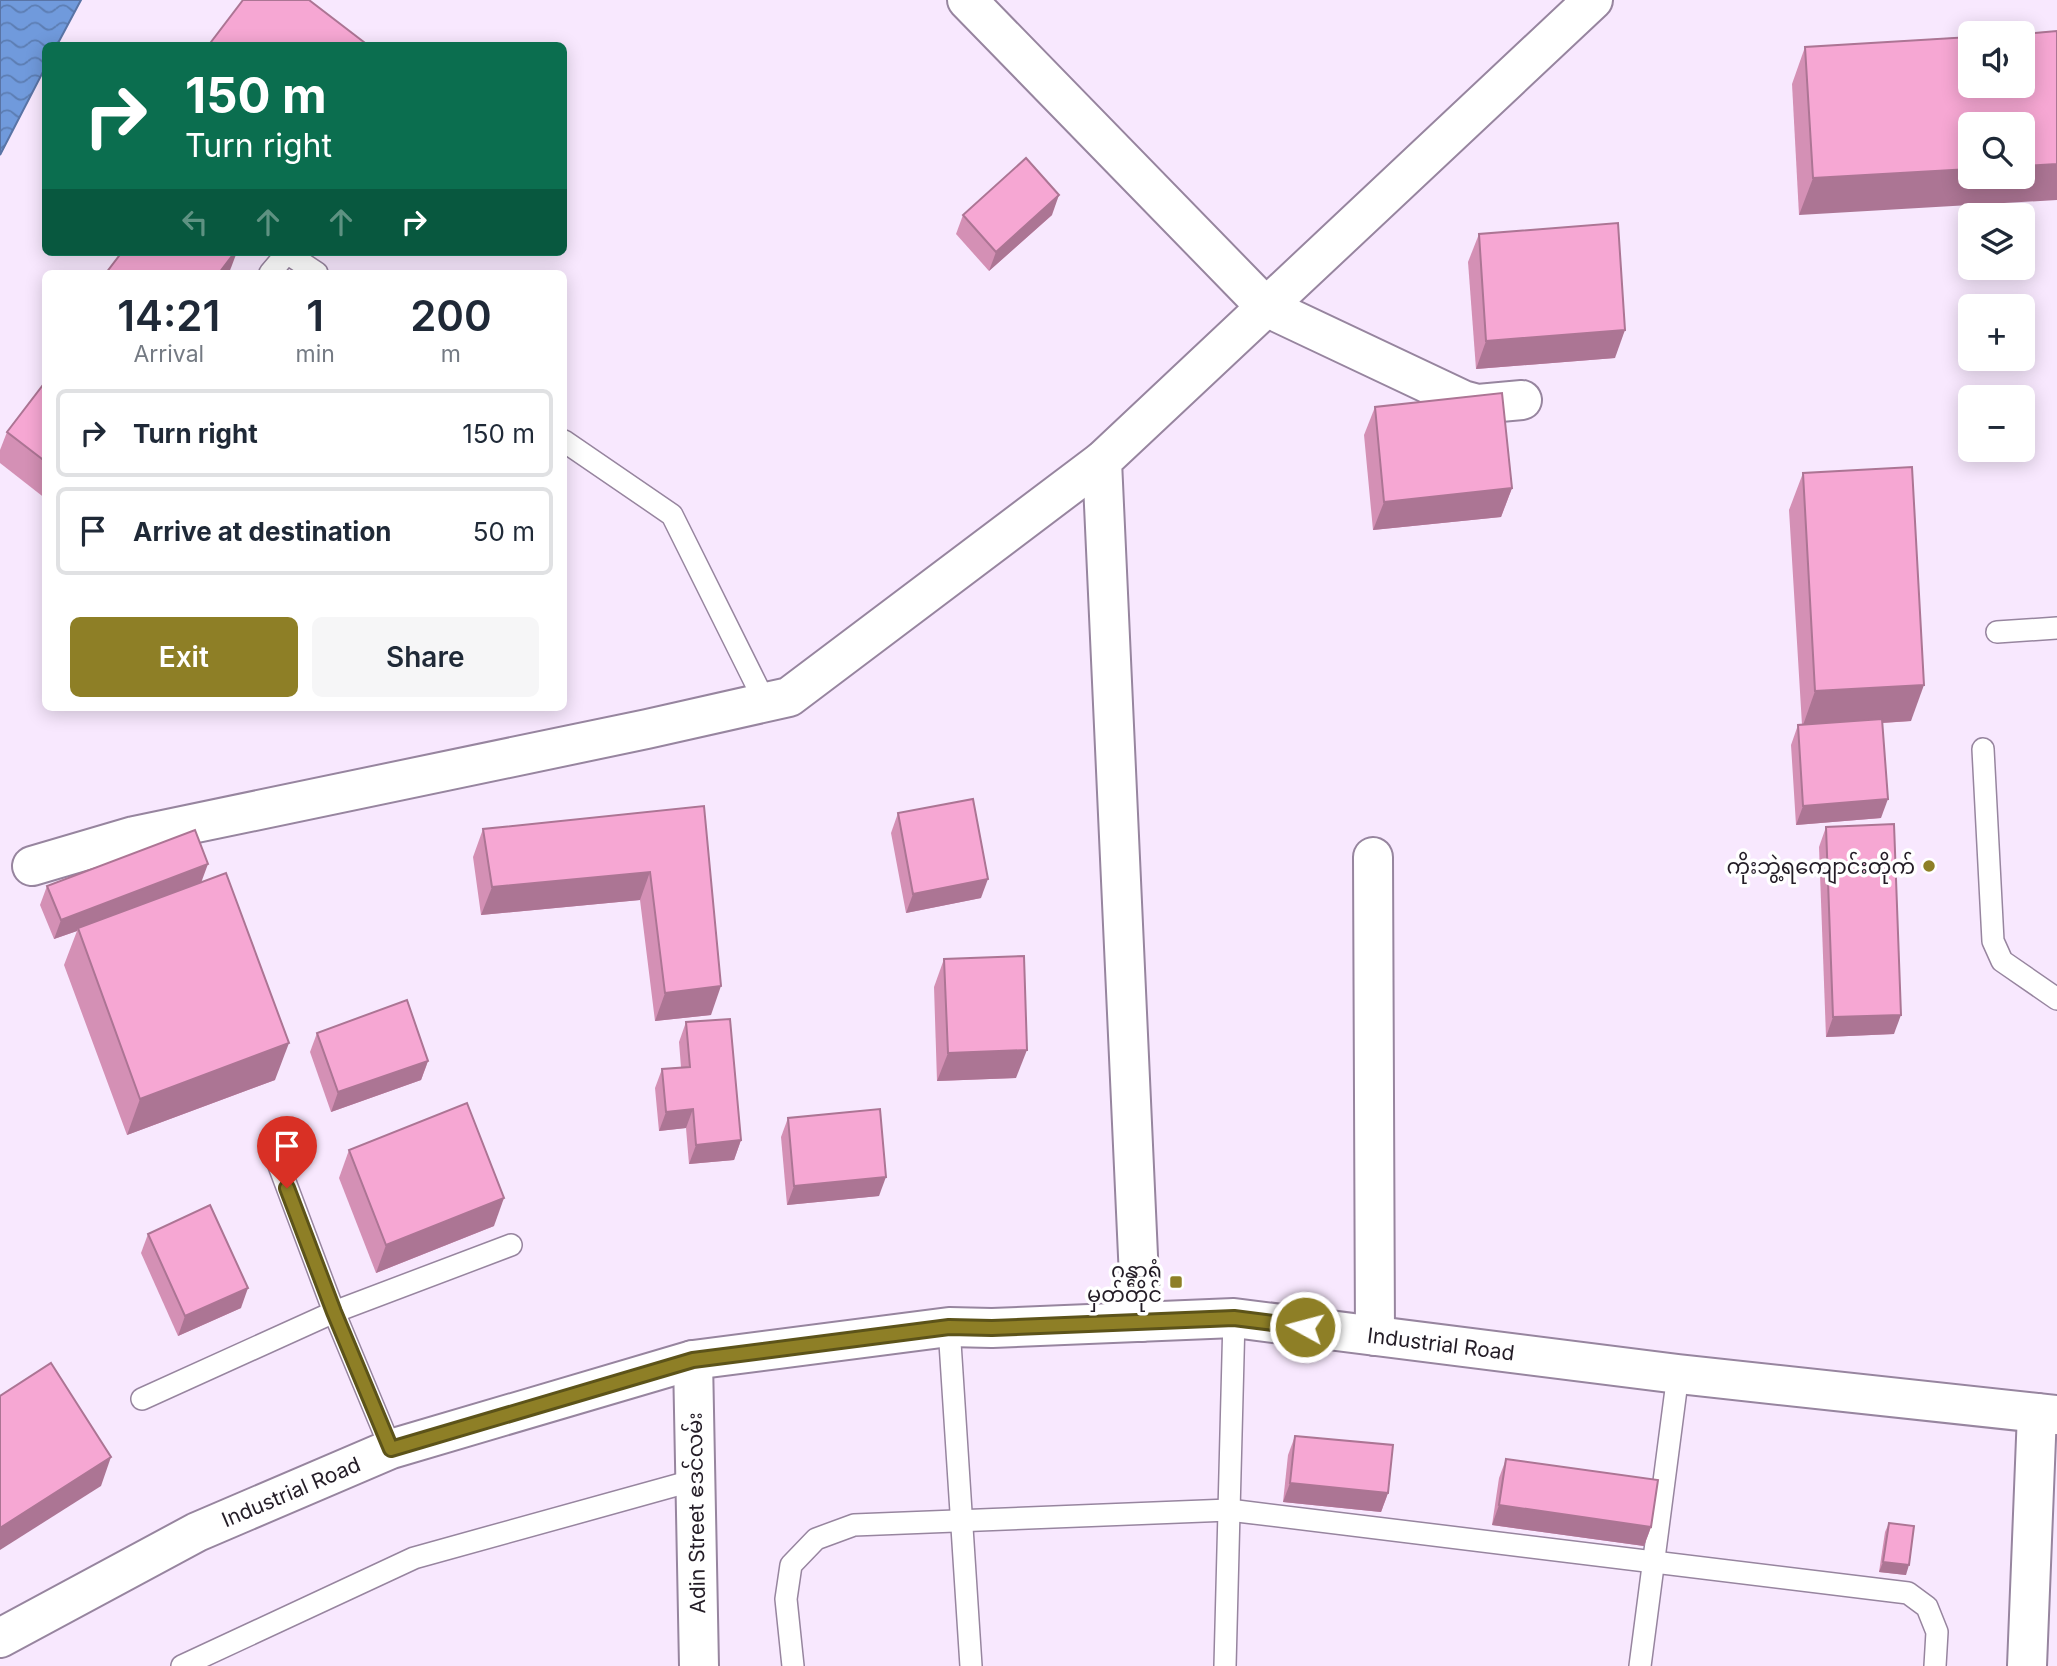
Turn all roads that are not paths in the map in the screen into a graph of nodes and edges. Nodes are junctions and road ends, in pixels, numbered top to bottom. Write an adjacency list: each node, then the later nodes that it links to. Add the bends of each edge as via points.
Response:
1 (967, 0): 7 (street)
2 (1592, 0): 7 (street)
3 (284, 256): 5 (lane)
4 (292, 256): 6 (lane)
5 (273, 270)
6 (312, 270)
7 (1266, 307): 8 (street, via 1463,400 1478,404); 10 (street)
8 (1522, 400)
9 (567, 443): 13 (lane, via 672,515)
10 (1102, 461): 13 (street, via 789,697); 22 (street)
11 (2057, 628): 12 (lane)
12 (1997, 632)
13 (765, 702): 16 (street, via 134,836)
14 (1983, 749): 17 (lane, via 1993,941 2002,961)
15 (1373, 857): 24 (street)
16 (32, 866)
17 (2057, 999)
18 (278, 1163): 20 (lane)
19 (511, 1245): 20 (lane)
20 (334, 1312): 27 (lane); 29 (lane)
21 (1234, 1318): 22 (street, Industrial Road); 24 (street, Industrial Road); 31 (lane)
22 (1141, 1322): 23 (street, Industrial Road)
23 (949, 1327): 25 (street, Industrial Road); 32 (lane)
24 (1375, 1336): 26 (street, Industrial Road)
25 (693, 1360): 29 (street, Industrial Road); 30 (street, Adin Street ဧဒင်လမ်း)
26 (1678, 1374): 28 (street, Industrial Road); 33 (lane)
27 (142, 1399)
28 (2047, 1414): 42 (street)
29 (391, 1449): 34 (street, Industrial Road, via 197,1532)
30 (695, 1480): 35 (lane, via 414,1558); 36 (street, Adin Street ဧဒင်လမ်း)
31 (1229, 1510): 32 (lane); 33 (lane); 39 (lane)
32 (962, 1520): 37 (lane, via 854,1525 816,1539 792,1565 786,1599); 38 (lane)
33 (1654, 1561): 40 (lane); 41 (lane, via 1908,1593 1927,1607 1937,1632)
34 (0, 1638)
35 (183, 1666)
36 (699, 1666)
37 (793, 1666)
38 (971, 1666)
39 (1225, 1666)
40 (1640, 1666)
41 (1935, 1666)
42 (2027, 1666)

